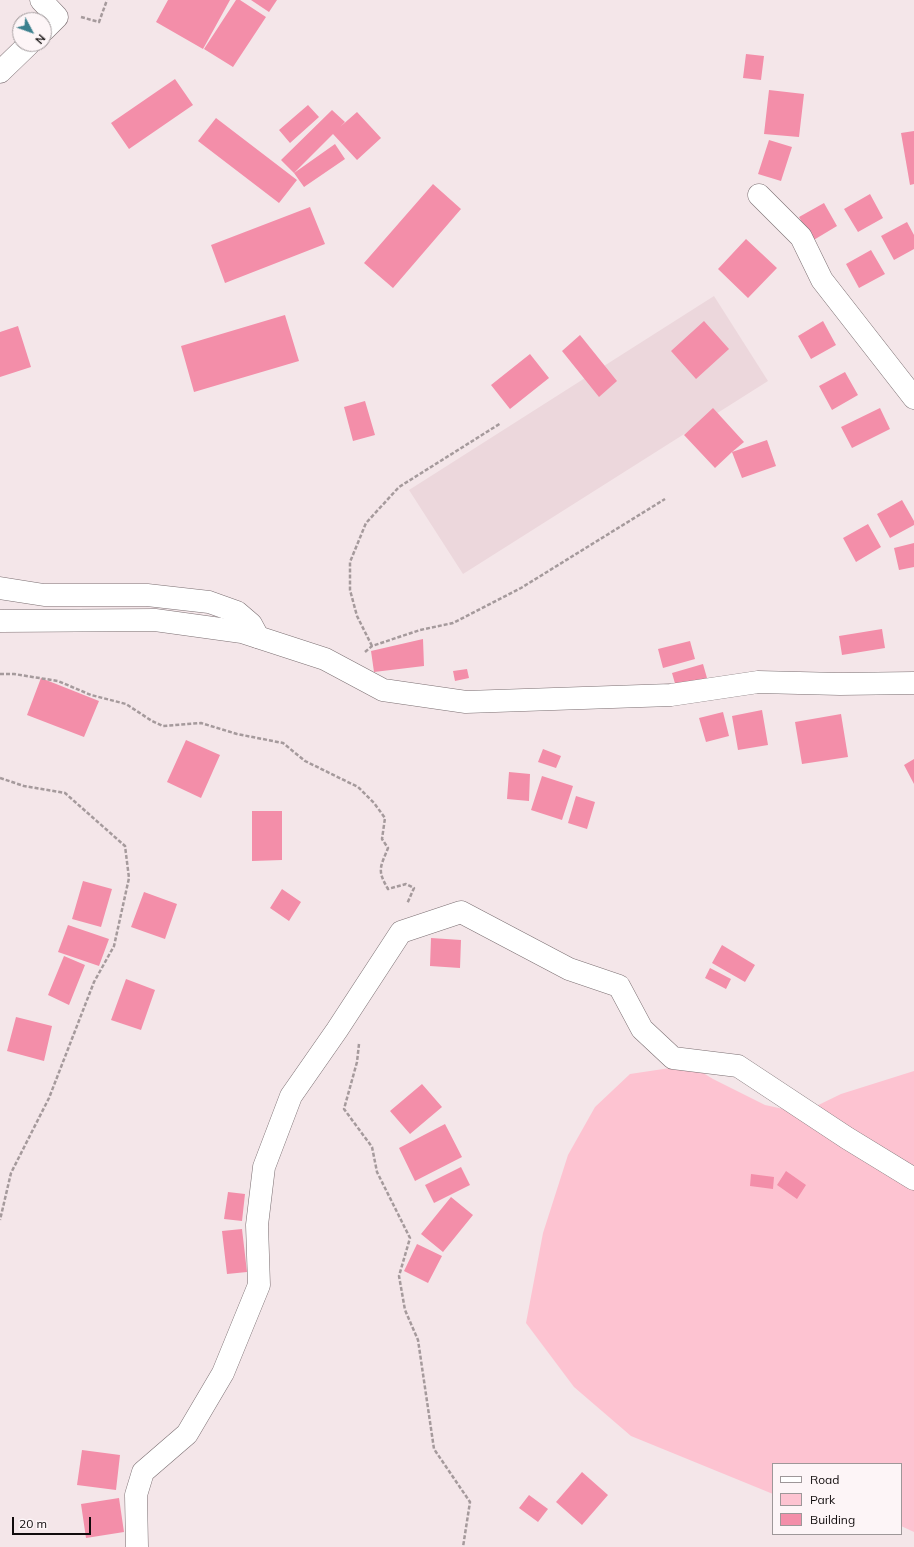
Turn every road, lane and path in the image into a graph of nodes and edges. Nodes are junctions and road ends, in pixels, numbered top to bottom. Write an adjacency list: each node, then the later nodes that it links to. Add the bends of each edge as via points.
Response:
1 (41, 0): 4 (street, via 58,17)
2 (107, 0): 3 (path, via 99,22)
3 (79, 16)
4 (52, 23)
5 (21, 52): 6 (street)
6 (0, 72)
7 (759, 195): 8 (street, via 801,237 822,280)
8 (914, 398)
9 (501, 423): 14 (path, via 399,486 366,523 350,562 350,590 357,616)
10 (665, 499): 14 (path, via 520,588 453,623 420,630)
11 (0, 588): 13 (street, via 44,595 147,595 209,602 236,612 251,624)
12 (0, 621): 13 (street, via 155,620 242,632)
13 (258, 637): 15 (street)
14 (372, 646): 15 (path, via 360,656)
15 (325, 659): 17 (street, via 383,690 466,702 670,695 758,682)
16 (0, 674): 19 (path, via 58,681 91,695 126,704 163,726 201,723 283,743 305,761 358,787 386,818 382,839 388,848 381,864 380,875 388,889 406,884 414,888 402,913)
17 (914, 682)
18 (0, 778): 22 (path, via 24,786 65,793 125,846 129,878 114,946 94,982 49,1098 11,1173)
19 (401, 932): 21 (street, via 461,912 569,969 619,986 642,1029 673,1058 738,1066); 23 (street, via 291,1096 264,1167 257,1225 259,1285 223,1373 187,1434 143,1472 136,1495)
20 (359, 1041): 24 (path, via 357,1062 344,1108 372,1147 377,1172 410,1238 399,1276 405,1310 418,1340 434,1449 470,1502)
21 (914, 1179)
22 (0, 1220)
23 (137, 1547)
24 (463, 1547)

